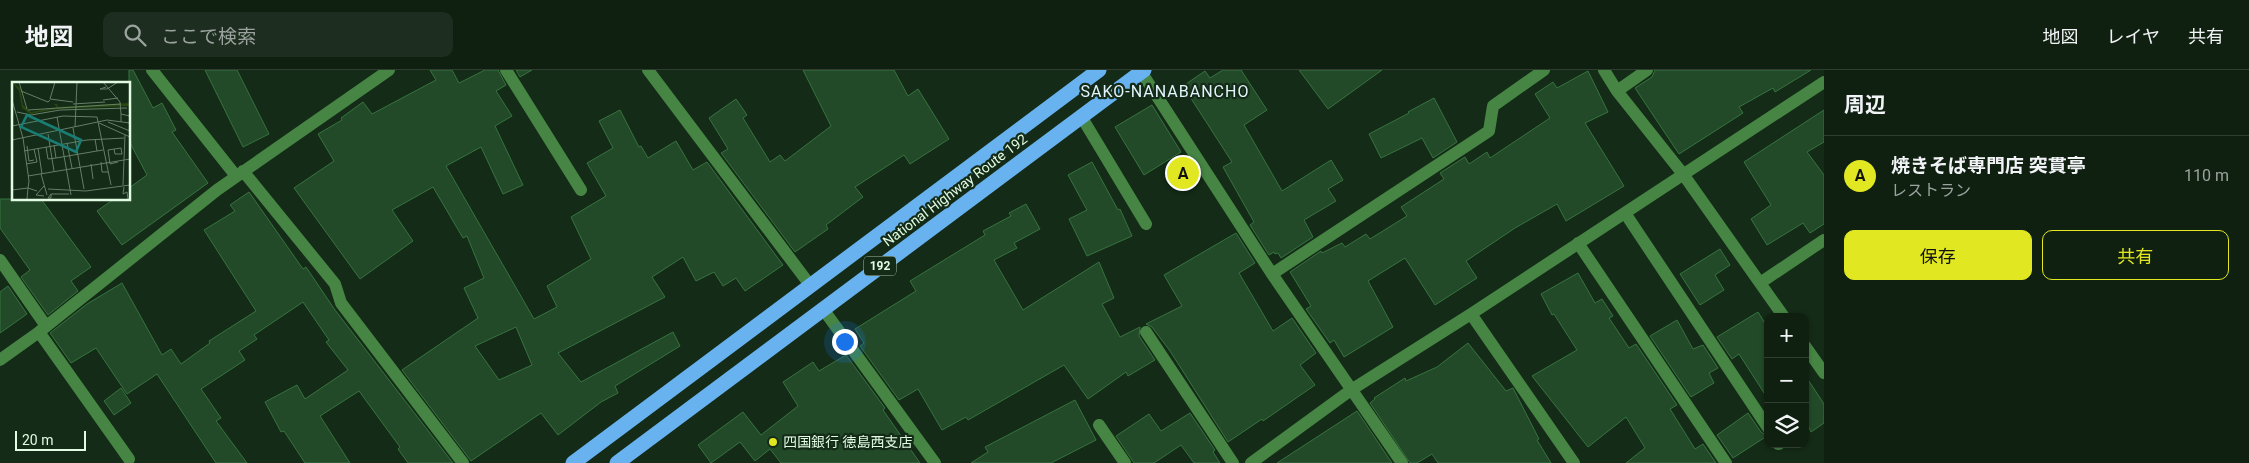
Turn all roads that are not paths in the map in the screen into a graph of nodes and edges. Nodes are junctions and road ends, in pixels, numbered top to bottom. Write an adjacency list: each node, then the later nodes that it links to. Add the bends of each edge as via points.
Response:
1 (152, 70): 13 (street)
2 (390, 70): 13 (street)
3 (506, 70): 15 (street)
4 (648, 70): 23 (street)
5 (1099, 70): 23 (highway, National Highway Route 192 / 192)
6 (1544, 70): 21 (street, via 1493,106 1489,131)
7 (1604, 70): 11 (street)
8 (1647, 70): 11 (street)
9 (1142, 71): 12 (highway, National Highway Route 192 / 192); 21 (street)
10 (1824, 82): 14 (street)
11 (1617, 91): 14 (street)
12 (1081, 116): 17 (street); 24 (highway, National Highway Route 192 / 192)
13 (239, 174): 27 (street); 37 (street, via 334,284 341,303)
14 (1683, 174): 16 (street); 22 (street)
15 (581, 190)
16 (1625, 213): 19 (street); 33 (street)
17 (1146, 224)
18 (1824, 240): 22 (street)
19 (1578, 243): 26 (street); 45 (street)
20 (0, 260): 27 (street)
21 (1272, 274): 32 (street)
22 (1760, 283): 25 (street)
23 (810, 285): 38 (highway, National Highway Route 192 / 192)
24 (823, 309): 39 (highway, National Highway Route 192 / 192); 40 (street)
25 (1781, 313)
26 (1471, 314): 32 (street); 44 (street)
27 (43, 329): 30 (street); 35 (street)
28 (1146, 332): 42 (street)
29 (1809, 352): 31 (street)
30 (0, 360)
31 (1824, 373)
32 (1351, 390): 36 (street); 43 (street)
33 (1764, 422)
34 (1098, 425): 41 (street)
35 (129, 459)
36 (1259, 461)
37 (464, 463)
38 (573, 463)
39 (617, 463)
40 (935, 463)
41 (1124, 463)
42 (1233, 463)
43 (1402, 463)
44 (1574, 463)
45 (1726, 463)

